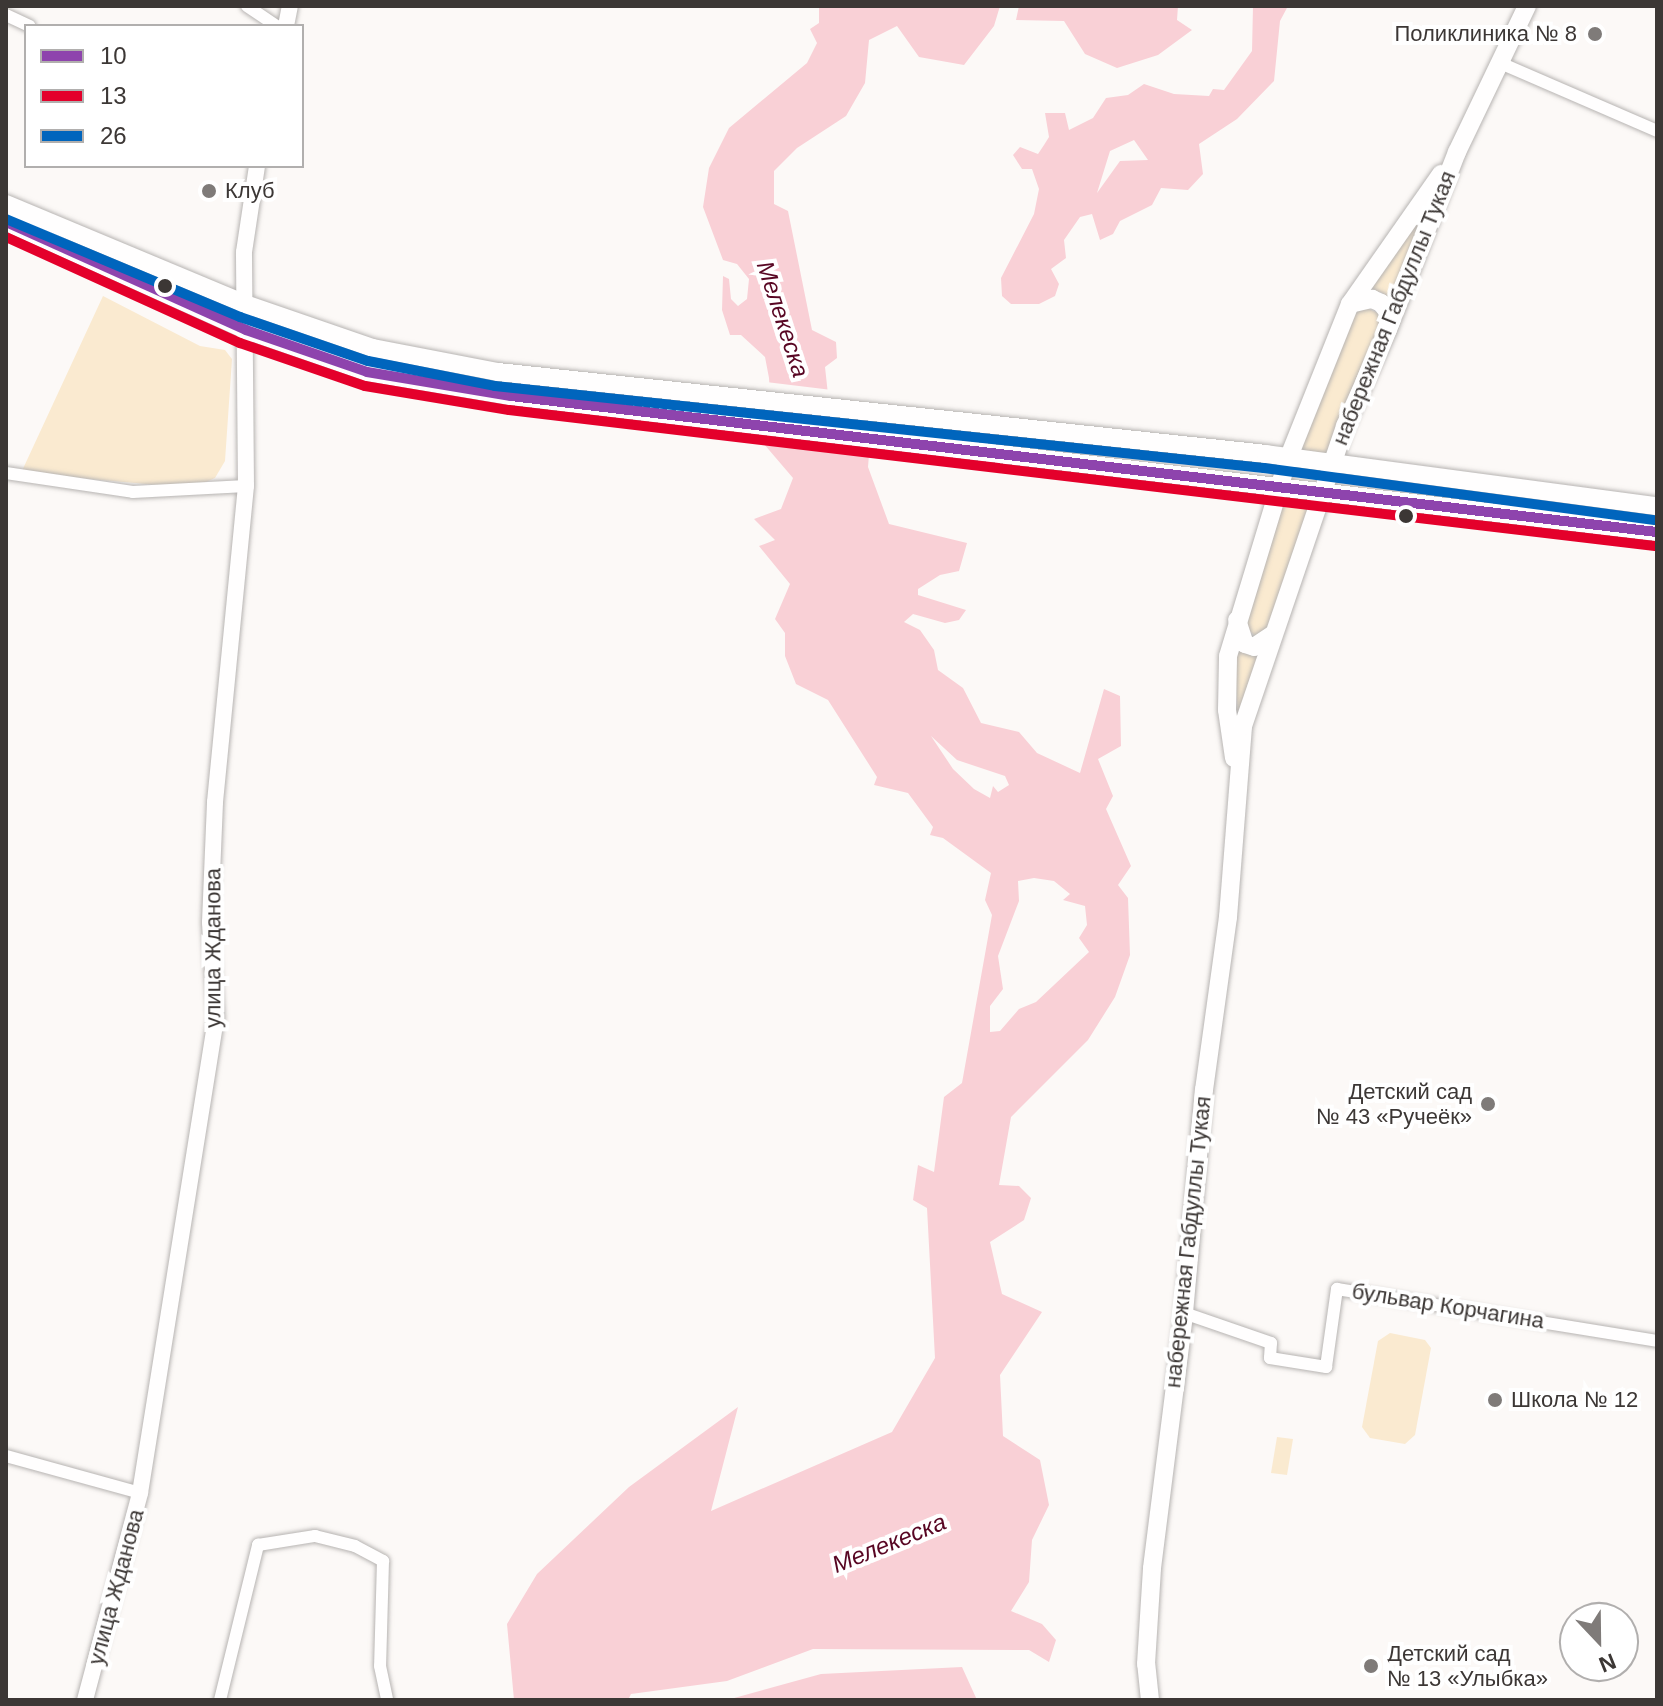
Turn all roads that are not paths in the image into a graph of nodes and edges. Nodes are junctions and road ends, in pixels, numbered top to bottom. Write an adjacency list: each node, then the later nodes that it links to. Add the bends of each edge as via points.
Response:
1 (247, 6): 5 (street)
2 (1527, 6): 6 (main road, набережная Габдуллы Тукая)
3 (6, 15): 4 (street)
4 (26, 24)
5 (274, 24)
6 (1500, 63): 7 (street); 8 (main road, набережная Габдуллы Тукая)
7 (1657, 131)
8 (1457, 152): 13 (main road, набережная Габдуллы Тукая); 14 (main road, набережная Габдуллы Тукая)
9 (257, 168): 12 (street, улица Жданова, via 244,252)
10 (6, 204): 12 (main road)
11 (6, 222): 15 (main road)
12 (245, 304): 15 (street, улица Жданова); 16 (main road, via 373,348 498,372)
13 (1350, 304): 14 (main road, via 1372,299 1381,303 1388,312); 16 (main road, набережная Габдуллы Тукая)
14 (1388, 329): 17 (main road, набережная Габдуллы Тукая)
15 (246, 330): 19 (main road, via 367,372 511,396); 20 (street, улица Жданова)
16 (1288, 459): 17 (main road); 19 (main road, набережная Габдуллы Тукая)
17 (1330, 464): 21 (main road, набережная Габдуллы Тукая); 22 (main road)
18 (6, 473): 20 (street, via 133,492)
19 (1280, 485): 21 (main road); 24 (main road, набережная Габдуллы Тукая)
20 (246, 486): 30 (street, улица Жданова, via 215,802 210,922 216,1018)
21 (1322, 490): 23 (main road); 25 (main road, набережная Габдуллы Тукая)
22 (1657, 506)
23 (1657, 532)
24 (1236, 618): 25 (main road, via 1245,644 1261,645); 26 (main road, набережная Габдуллы Тукая, via 1226,674)
25 (1273, 634): 26 (main road, набережная Габдуллы Тукая, via 1243,726)
26 (1238, 785): 27 (main road, набережная Габдуллы Тукая)
27 (1184, 1313): 28 (street, бульвар Корчагина, via 1271,1343 1270,1358 1326,1367 1337,1289); 34 (main road, набережная Габдуллы Тукая, via 1152,1568 1146,1664)
28 (1657, 1341)
29 (6, 1456): 30 (street)
30 (140, 1493): 31 (street, улица Жданова)
31 (85, 1700)
32 (220, 1700): 33 (street, via 258,1545 315,1536 355,1546 383,1561 380,1666)
33 (387, 1700)
34 (1150, 1700)

